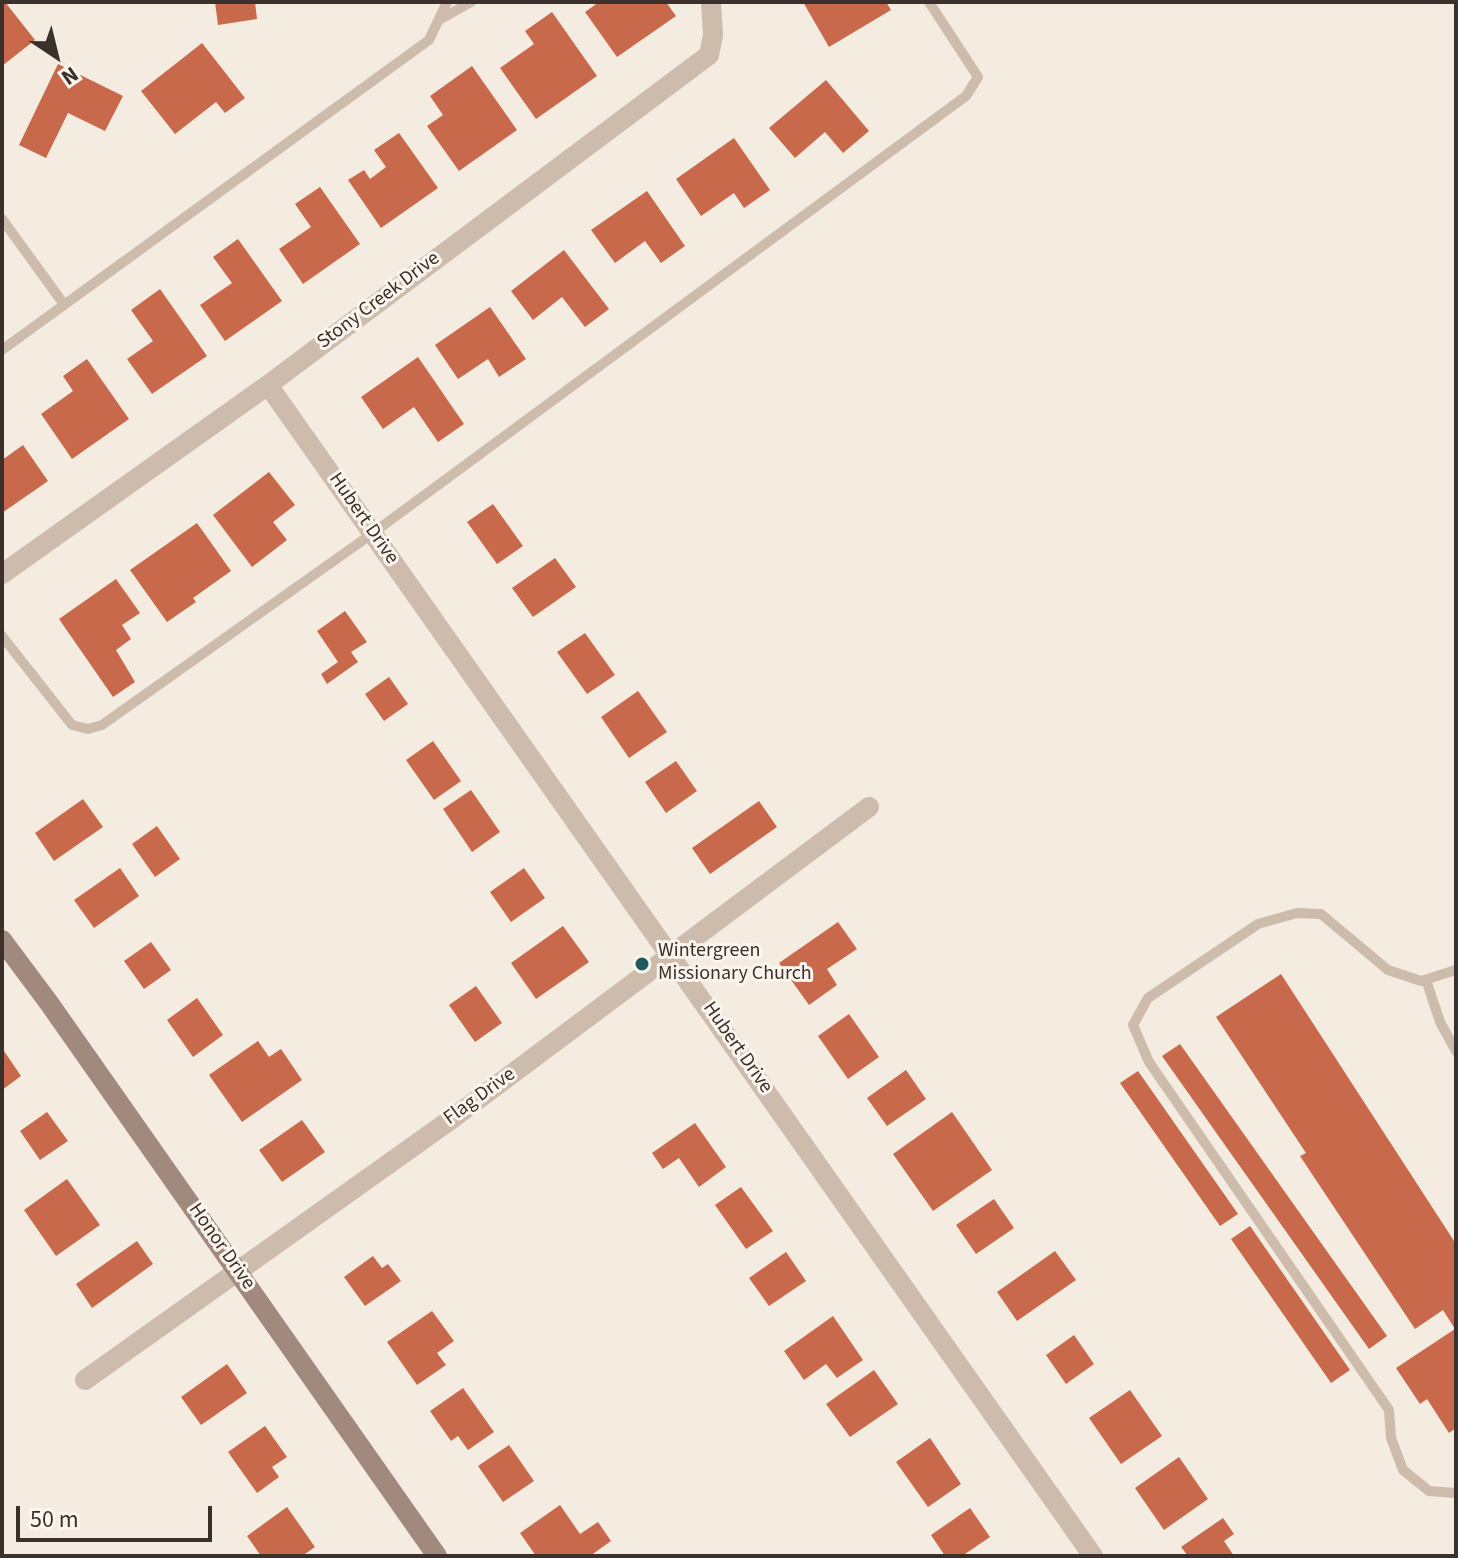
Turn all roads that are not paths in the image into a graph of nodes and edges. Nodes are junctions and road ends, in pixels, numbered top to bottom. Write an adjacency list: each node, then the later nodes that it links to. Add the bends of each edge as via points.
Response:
1 (447, 2): 5 (lane)
2 (471, 2): 5 (lane)
3 (711, 2): 9 (street, Stony Creek Drive, via 709,55)
4 (929, 2): 10 (lane, via 978,77 966,96)
5 (439, 20): 7 (lane, via 429,40)
6 (2, 219): 7 (lane)
7 (63, 303): 8 (lane)
8 (2, 350)
9 (268, 385): 10 (street, Hubert Drive); 11 (street, Stony Creek Drive)
10 (373, 533): 12 (lane, via 102,725 88,729 72,725); 15 (street, Hubert Drive)
11 (2, 574)
12 (2, 636)
13 (869, 807): 15 (street, Flag Drive)
14 (2, 940): 19 (street, Honor Drive)
15 (672, 955): 19 (street, Flag Drive); 23 (street, Hubert Drive)
16 (1456, 970): 17 (lane)
17 (1426, 980): 18 (lane); 21 (lane, via 1388,970 1321,914 1297,913 1258,924 1148,998 1133,1025 1149,1062 1389,1410 1391,1438 1403,1470 1429,1491)
18 (1456, 1051)
19 (237, 1270): 20 (street, Flag Drive); 22 (street, Honor Drive)
20 (85, 1380)
21 (1456, 1493)
22 (437, 1556)
23 (1093, 1556)

